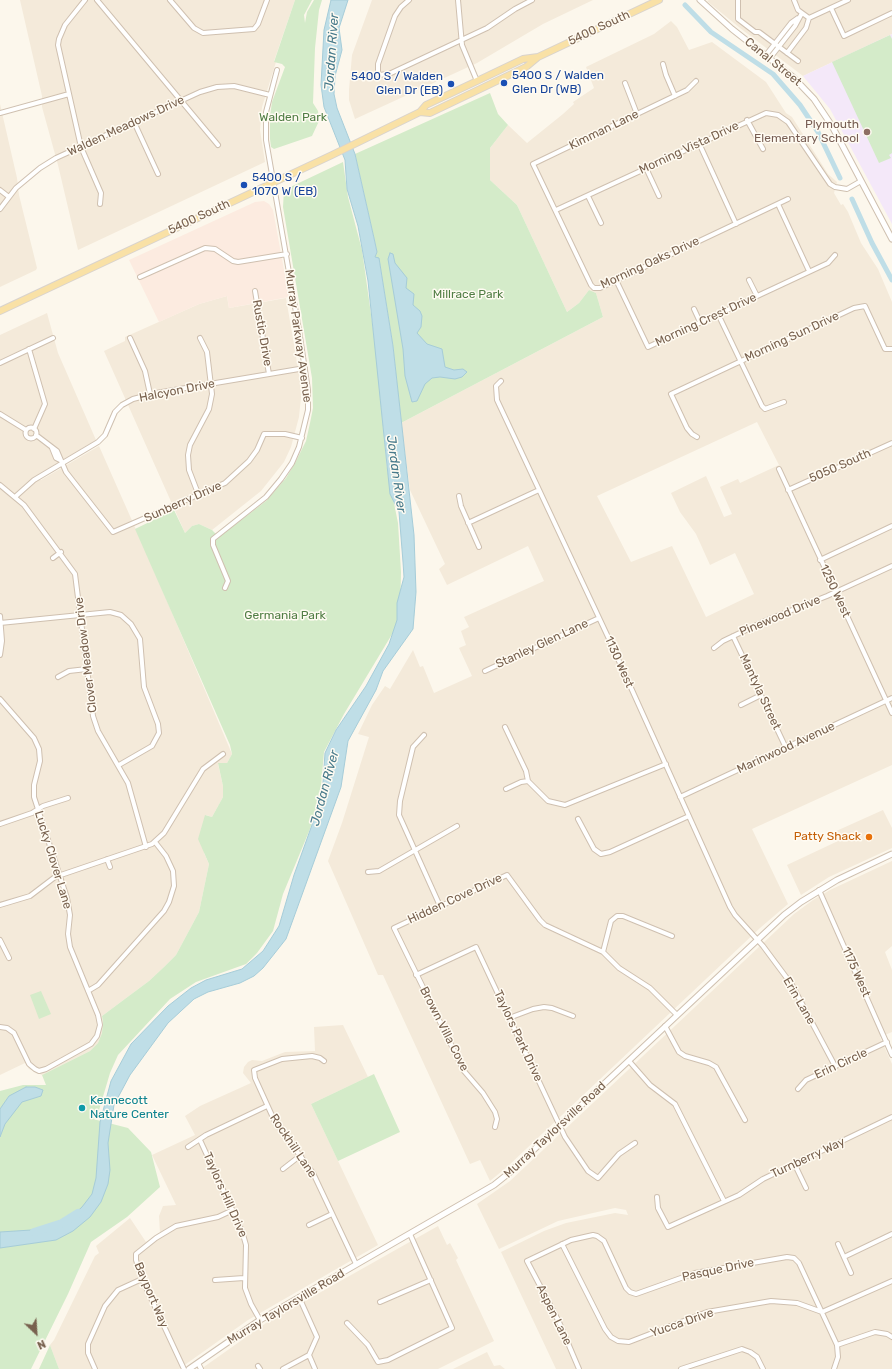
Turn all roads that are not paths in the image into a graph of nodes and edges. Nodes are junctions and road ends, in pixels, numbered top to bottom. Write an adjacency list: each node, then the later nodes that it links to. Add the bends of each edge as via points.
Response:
1 (85, 0): 30 (street, via 65,25 59,39 58,45)
2 (96, 0): 33 (street)
3 (170, 0): 4 (street, via 194,28 203,33 255,28 260,21)
4 (266, 0)
5 (409, 0): 18 (street, via 395,16 378,64 378,75 389,74)
6 (458, 0): 18 (street)
7 (532, 0): 18 (street, via 487,28)
8 (659, 0): 22 (main road, 5400 South)
9 (700, 0): 23 (street, Canal Street, via 732,29)
10 (738, 0): 19 (street, via 738,19)
11 (794, 0): 14 (street)
12 (848, 0): 13 (street)
13 (831, 8): 15 (street, via 844,36); 17 (street)
14 (802, 13): 16 (street); 17 (street)
15 (892, 13)
16 (798, 18): 19 (street); 20 (street)
17 (810, 18): 21 (street, via 806,28)
18 (461, 40): 27 (street)
19 (774, 44): 20 (street); 23 (street)
20 (779, 47): 21 (street); 23 (street)
21 (787, 53): 24 (street)
22 (538, 56): 27 (main road, 5400 South); 34 (main road, 5400 South, via 526,67 430,113)
23 (768, 56): 46 (street, Canal Street, via 798,81 819,107)
24 (798, 61)
25 (663, 64): 32 (street)
26 (278, 70): 31 (street, Murray Parkway Avenue)
27 (477, 81): 34 (main road, 5400 South, via 426,105)
28 (696, 81): 32 (street, Kimman Lane, via 689,89)
29 (625, 83): 36 (street)
30 (69, 94): 35 (street); 41 (street)
31 (270, 95): 33 (street, Walden Meadows Drive, via 242,87 225,86); 47 (street, Murray Parkway Avenue, via 266,128)
32 (675, 96): 36 (street, Kimman Lane)
33 (181, 100): 38 (street, Walden Meadows Drive); 40 (street)
34 (420, 112): 47 (main road, 5400 South)
35 (0, 113)
36 (637, 114): 43 (street, Kimman Lane)
37 (747, 120): 39 (street, Morning Vista Drive); 42 (street); 46 (street, Morning Vista Drive, via 766,113 778,115 788,122 830,184 847,189)
38 (134, 122): 41 (street, Walden Meadows Drive); 45 (street)
39 (699, 143): 44 (street, Morning Vista Drive); 58 (street)
40 (218, 145)
41 (81, 147): 49 (street, Walden Meadows Drive, via 40,168); 53 (street, via 101,193)
42 (763, 148)
43 (533, 164): 56 (street, Morning Oaks Drive)
44 (646, 168): 50 (street, Morning Vista Drive); 51 (street)
45 (158, 174)
46 (861, 181): 59 (street, Canal Street)
47 (274, 182): 60 (street, Murray Parkway Avenue); 69 (main road, 5400 South)
48 (0, 190): 49 (street)
49 (9, 196): 55 (street, Walden Meadows Drive)
50 (588, 196): 56 (street, Morning Vista Drive); 57 (street)
51 (659, 196)
52 (788, 199): 54 (street, Morning Oaks Drive)
53 (100, 204)
54 (778, 204): 58 (street, Morning Oaks Drive); 62 (street)
55 (0, 209)
56 (556, 210): 64 (street, Morning Oaks Drive, via 591,285 600,288)
57 (601, 223)
58 (736, 224): 64 (street, Morning Oaks Drive)
59 (892, 239)
60 (287, 254): 63 (street, via 238,262 215,249 205,248); 79 (street, Murray Parkway Avenue)
61 (836, 255): 62 (street, Morning Crest Drive)
62 (809, 271): 67 (street, Morning Crest Drive)
63 (140, 277)
64 (616, 280): 71 (street, Morning Crest Drive, via 648,347)
65 (749, 280): 67 (street)
66 (255, 291): 80 (street, Rustic Drive)
67 (757, 296): 70 (street, Morning Crest Drive)
68 (694, 309): 71 (street)
69 (0, 311)
70 (718, 314): 71 (street, Morning Crest Drive); 77 (street)
71 (700, 322)
72 (53, 338): 75 (street)
73 (130, 338): 83 (street, via 145,371)
74 (200, 338): 82 (street, via 207,352)
75 (29, 349): 78 (street); 86 (street, via 45,402 44,410)
76 (892, 349): 77 (street, Morning Sun Drive, via 885,349 866,306 854,308)
77 (741, 361): 84 (street, via 759,402 765,409); 89 (street, Morning Sun Drive, via 671,394 687,428)
78 (0, 363)
79 (305, 368): 80 (street, Halcyon Drive); 90 (street, Murray Parkway Avenue, via 308,400)
80 (269, 374): 82 (street, Halcyon Drive)
81 (500, 380): 95 (street, 1130 West, via 496,386 497,400)
82 (211, 383): 83 (street, Halcyon Drive); 97 (street, via 209,409 188,454 188,467)
83 (150, 394): 92 (street, Halcyon Drive, via 133,399 118,408 102,439)
84 (784, 402)
85 (0, 414): 87 (street)
86 (34, 429): 87 (street); 88 (street)
87 (26, 430): 88 (street, via 25,434 29,439)
88 (36, 435): 92 (street, via 60,455)
89 (697, 437)
90 (302, 438): 97 (street, Sunberry Drive, via 285,434 264,434 253,456 240,471 220,486); 107 (street, Murray Parkway Avenue, via 289,467 266,497 214,538 213,545 228,582)
91 (892, 443): 96 (street, 5050 South)
92 (61, 462): 97 (street, Sunberry Drive, via 113,532); 99 (street, Halcyon Drive, via 30,483)
93 (779, 469): 96 (street, 1250 West)
94 (0, 485): 99 (street, Clover Meadow Drive)
95 (539, 490): 100 (street); 111 (street, 1130 West)
96 (788, 490): 105 (street, 1250 West)
97 (199, 496)
98 (459, 496): 100 (street)
99 (15, 497): 103 (street, Clover Meadow Drive)
100 (468, 523): 102 (street)
101 (892, 526): 105 (street)
102 (479, 547)
103 (61, 552): 104 (street); 109 (street, Clover Meadow Drive, via 76,576)
104 (52, 558)
105 (820, 560): 108 (street, 1250 West)
106 (892, 566): 108 (street, Pinewood Drive)
107 (225, 588)
108 (835, 592): 113 (street, Pinewood Drive); 122 (street, 1250 West)
109 (81, 615): 112 (street); 116 (street, Clover Meadow Drive); 130 (street, via 110,612 118,614 131,624 140,639 144,687 159,733 152,746)
110 (0, 616): 112 (street)
111 (599, 618): 117 (street, Stanley Glen Lane); 129 (street, 1130 West)
112 (0, 623): 115 (street)
113 (734, 636): 114 (street, Pinewood Drive); 119 (street, Mantyla Street)
114 (714, 648)
115 (0, 655)
116 (87, 669): 118 (street, via 69,671); 130 (street, Clover Meadow Drive, via 94,720)
117 (485, 671)
118 (58, 677)
119 (761, 695): 123 (street); 127 (street, Mantyla Street)
120 (892, 698): 122 (street, Marinwood Avenue)
121 (0, 699): 135 (street, Lucky Clover Lane, via 38,746 40,761 33,791)
122 (886, 701): 124 (street, 1250 West); 127 (street, Marinwood Avenue)
123 (741, 705)
124 (892, 713)
125 (505, 727): 131 (street, via 526,771)
126 (424, 735): 142 (street, via 414,746 400,801 399,815)
127 (786, 748): 133 (street, Marinwood Avenue)
128 (223, 754): 140 (street, via 209,763 202,772 164,833)
129 (666, 764): 131 (street, via 565,804 550,803); 133 (street, 1130 West)
130 (118, 765): 141 (street, Clover Meadow Drive, via 128,783)
131 (528, 781): 132 (street)
132 (506, 789)
133 (680, 797): 136 (street, 1130 West)
134 (68, 798): 135 (street)
135 (38, 809): 138 (street); 147 (street, Lucky Clover Lane)
136 (689, 816): 137 (street, via 601,854 594,849); 153 (street, 1130 West, via 732,911)
137 (578, 819)
138 (0, 824)
139 (457, 826): 142 (street)
140 (155, 842): 141 (street); 158 (street, via 173,871 174,886 169,902 98,985)
141 (146, 847): 144 (street)
142 (415, 851): 146 (street, via 379,871); 150 (street)
143 (892, 854): 148 (street, Murray Taylorsville Road)
144 (107, 859): 145 (street); 147 (street)
145 (110, 867)
146 (368, 872)
147 (59, 875): 149 (street, via 30,896); 158 (street, Lucky Clover Lane, via 69,909 69,944)
148 (819, 890): 153 (street, Murray Taylorsville Road, via 784,915); 164 (street, 1175 West)
149 (0, 905)
150 (440, 906): 151 (street, Hidden Cove Drive); 155 (street, Hidden Cove Drive, via 507,875 545,925)
151 (394, 928): 157 (street, Brown Villa Cove)
152 (672, 936): 155 (street, via 623,916 617,916 611,921)
153 (757, 939): 159 (street, Murray Taylorsville Road); 168 (street, Erin Lane, via 792,985)
154 (0, 940): 156 (street)
155 (603, 952): 159 (street, Hidden Cove Drive, via 626,973 650,988)
156 (9, 958)
157 (416, 975): 161 (street, Taylors Park Drive, via 476,947); 174 (street, Brown Villa Cove, via 464,1071 495,1112)
158 (88, 991): 163 (street, Lucky Clover Lane, via 100,1022 97,1036 88,1046 42,1070 30,1066 14,1033)
159 (677, 1015): 162 (street, Murray Taylorsville Road)
160 (573, 1016): 161 (street, via 544,1007)
161 (510, 1018): 173 (street, Taylors Park Drive)
162 (665, 1026): 167 (street, Murray Taylorsville Road); 172 (street, via 679,1052 716,1068)
163 (0, 1027)
164 (887, 1042): 165 (street, 1175 West); 168 (street, Erin Circle)
165 (892, 1055)
166 (324, 1061): 170 (street, Rockhill Lane, via 312,1056 291,1057 254,1070)
167 (629, 1061): 173 (street, Murray Taylorsville Road); 183 (street, via 650,1085 675,1104)
168 (836, 1066): 169 (street, Erin Circle, via 806,1080)
169 (798, 1089)
170 (267, 1106): 175 (street); 178 (street, Rockhill Lane, via 275,1122)
171 (892, 1117): 179 (street, Turnberry Way)
172 (745, 1120)
173 (560, 1126): 176 (street, Taylors Park Drive, via 588,1171 598,1178 611,1162); 187 (street, Murray Taylorsville Road, via 494,1186)
174 (495, 1127)
175 (200, 1140): 177 (street); 184 (street, Taylors Hill Drive)
176 (635, 1143)
177 (188, 1147)
178 (301, 1155): 180 (street); 185 (street, Rockhill Lane, via 313,1173)
179 (795, 1165): 181 (street); 183 (street, Turnberry Way)
180 (283, 1169)
181 (806, 1188)
182 (657, 1197): 183 (street, Turnberry Way, via 658,1208 668,1228)
183 (724, 1201)
184 (233, 1210): 195 (street, Taylors Hill Drive, via 246,1245); 196 (street, Bayport Way, via 218,1217 176,1226 139,1251 136,1260)
185 (332, 1214): 186 (street); 193 (street, Rockhill Lane)
186 (309, 1225)
187 (410, 1234): 193 (street, Murray Taylorsville Road); 198 (street)
188 (892, 1234): 191 (street)
189 (562, 1244): 192 (street, Pasque Drive); 202 (street, Yucca Drive, via 608,1334 618,1341 629,1342 707,1312 771,1301 796,1303); 202 (street, Pasque Drive, via 588,1236 601,1238 626,1288 636,1294 695,1273 792,1257 799,1263)
190 (838, 1244): 191 (street)
191 (844, 1257): 194 (street)
192 (527, 1261): 215 (street, Aspen Lane, via 559,1322)
193 (356, 1264): 200 (street, Murray Taylorsville Road)
194 (851, 1273)
195 (244, 1278): 197 (street); 203 (street, Taylors Hill Drive, via 247,1297)
196 (142, 1279): 209 (street, via 118,1290 102,1311 87,1350); 210 (street, Bayport Way)
197 (215, 1280)
198 (431, 1280): 201 (street); 204 (street, via 452,1328 388,1360 378,1362 368,1345)
199 (892, 1281): 202 (street)
200 (299, 1297): 203 (street, Murray Taylorsville Road); 207 (street, via 317,1334)
201 (380, 1302)
202 (822, 1312): 206 (street)
203 (260, 1320): 208 (street, Murray Taylorsville Road)
204 (347, 1323)
205 (892, 1337): 206 (street, via 875,1332)
206 (837, 1345): 218 (street, via 838,1357)
207 (308, 1355): 213 (street); 214 (street)
208 (198, 1363): 211 (street, Murray Taylorsville Road); 212 (street)
209 (95, 1369)
210 (184, 1369)
211 (189, 1369)
212 (201, 1369)
213 (283, 1369)
214 (315, 1369)
215 (579, 1369)
216 (681, 1369): 217 (street, via 742,1349 757,1357)
217 (763, 1369)
218 (834, 1369)

